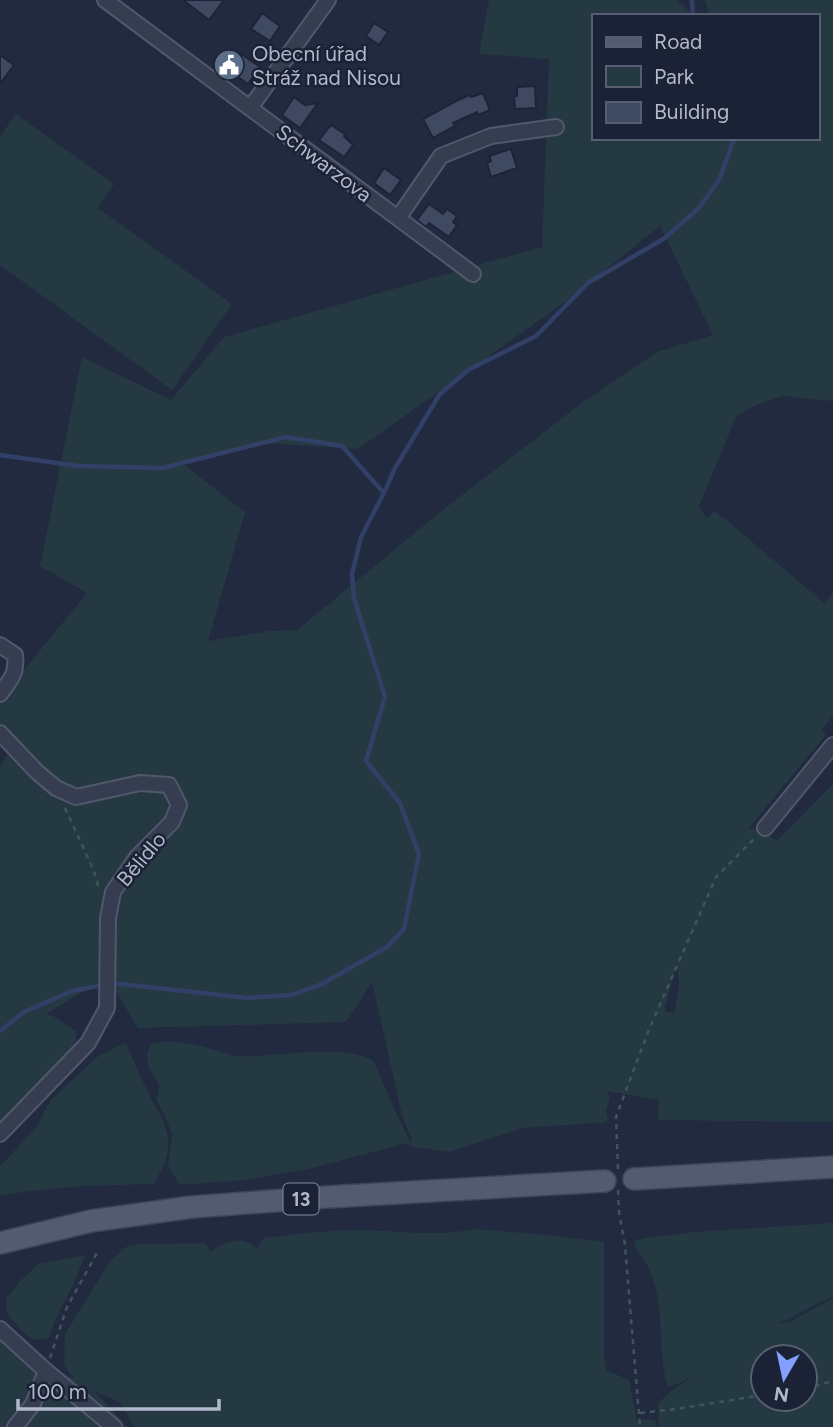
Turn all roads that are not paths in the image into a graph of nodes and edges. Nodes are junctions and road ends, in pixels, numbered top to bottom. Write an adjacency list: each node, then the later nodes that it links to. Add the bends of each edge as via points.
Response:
1 (105, 0): 3 (street, Schwarzova)
2 (328, 0): 3 (street)
3 (250, 108): 5 (street, Schwarzova)
4 (556, 127): 5 (street, via 491,136 441,156)
5 (398, 218): 6 (street, Schwarzova)
6 (473, 274)
7 (0, 645): 8 (street, via 15,655 16,667)
8 (0, 694)
9 (0, 733): 12 (street, Bělidlo, via 37,772 76,797 140,783 169,785 179,805 173,822 137,858 113,892 108,919 107,1008 88,1043)
10 (833, 745): 11 (street)
11 (765, 828)
12 (0, 1134)
13 (833, 1167): 14 (main road)
14 (634, 1179)
15 (605, 1181): 16 (main road, 13, via 192,1207 91,1221)
16 (0, 1243)
17 (0, 1329): 18 (street)
18 (46, 1371): 19 (street, via 33,1404); 20 (street)
19 (15, 1427)
20 (114, 1427)

